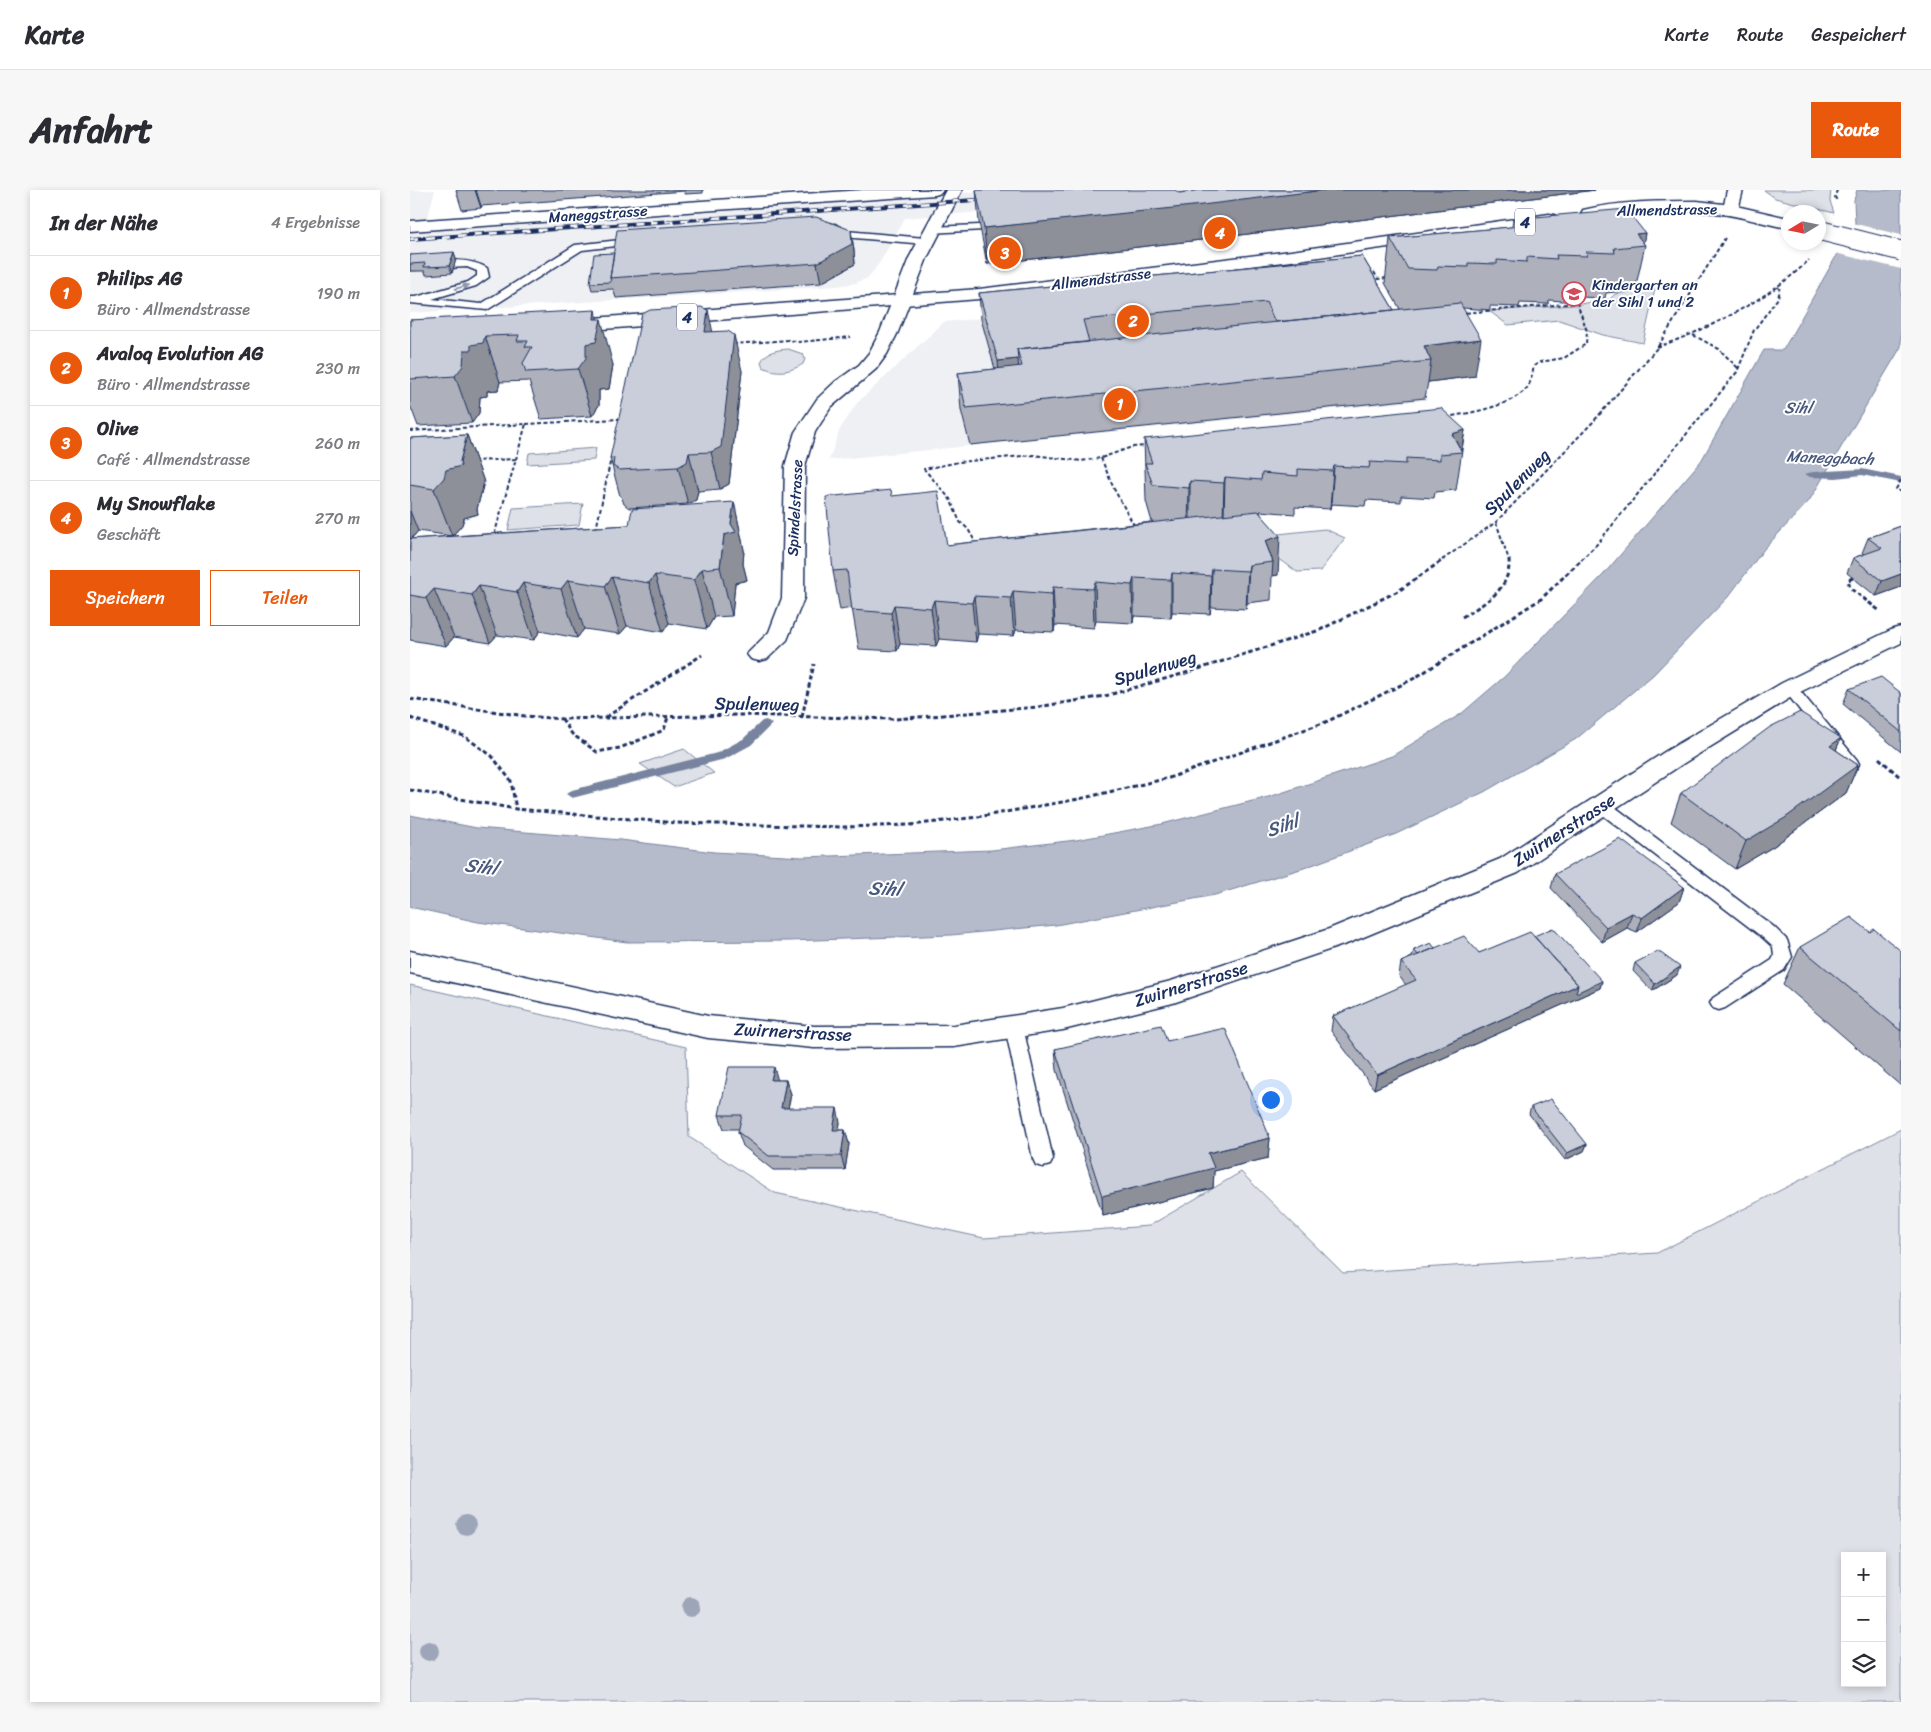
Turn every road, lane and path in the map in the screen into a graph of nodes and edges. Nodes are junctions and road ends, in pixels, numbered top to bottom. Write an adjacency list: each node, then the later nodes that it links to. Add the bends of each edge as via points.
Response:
1 (935, 190): 8 (street, Maneggstrasse)
2 (954, 190): 12 (street, Spindelstrasse)
3 (1734, 190): 6 (street)
4 (1837, 190): 5 (path, via 1835,197)
5 (1838, 203)
6 (1731, 210): 7 (street, Allmendstrasse / 4); 24 (street, Allmendstrasse / 4, via 1659,207 1572,216 1291,256)
7 (1781, 221)
8 (410, 226)
9 (816, 228): 12 (lane, via 835,227 843,234)
10 (980, 228): 12 (lane)
11 (1826, 232): 15 (street, bridge)
12 (928, 236): 24 (street, Spindelstrasse)
13 (1726, 237): 30 (path, Spulenweg)
14 (651, 240): 23 (lane, via 579,247 481,314)
15 (1901, 251)
16 (1813, 256): 22 (path)
17 (410, 267): 23 (lane, one-way to 17, via 472,284 484,273 480,267 467,264)
18 (1373, 272): 20 (path)
19 (1397, 277): 20 (path)
20 (1378, 279): 21 (path)
21 (1371, 280)
22 (1777, 286): 27 (path); 31 (path, via 1780,290 1778,298 1754,330)
23 (411, 300)
24 (900, 301): 26 (street, Allmendstrasse / 4); 52 (street, Spindelstrasse, via 886,343 870,364 831,395 804,432 795,466 793,598 779,635)
25 (1459, 314): 32 (path, via 1577,304 1586,331 1586,344 1564,358 1534,366 1528,387 1514,399 1475,412)
26 (544, 327)
27 (1692, 335): 30 (path); 31 (path, via 1719,348)
28 (851, 337): 29 (path)
29 (733, 344)
30 (1657, 348): 43 (path, Spulenweg, via 1593,422)
31 (1739, 370): 65 (path, via 1597,544 1541,599 1413,679 1326,722 1169,778 1079,799 911,825 843,827 676,823)
32 (1438, 418)
33 (619, 419): 34 (path)
34 (526, 424): 35 (path); 39 (path)
35 (410, 431)
36 (1148, 446): 38 (path, via 1132,447)
37 (611, 457): 45 (path, via 596,533)
38 (1101, 458): 44 (path); 47 (path, via 1081,461 1033,455 924,469 950,499 960,522)
39 (516, 459): 40 (path); 46 (path)
40 (468, 462)
41 (1901, 480): 42 (path, via 1896,489)
42 (1901, 492)
43 (1496, 522): 50 (path, via 1509,562 1506,580 1498,594); 58 (path, Spulenweg, via 1400,590 1320,630 1105,696 1038,707 895,719)
44 (1136, 529)
45 (604, 532)
46 (493, 540)
47 (978, 547)
48 (1853, 578): 49 (path, via 1848,580 1850,588)
49 (1884, 612)
50 (1462, 617)
51 (1901, 634): 55 (street, Zwirnerstrasse)
52 (759, 654)
53 (702, 655): 60 (path)
54 (814, 664): 58 (path)
55 (1790, 688): 62 (lane); 64 (street, Zwirnerstrasse)
56 (410, 699): 61 (path, Spulenweg)
57 (668, 716): 58 (path, Spulenweg); 60 (path, Spulenweg); 61 (path, via 664,730 620,748 597,752 566,728)
58 (802, 717)
59 (410, 718): 65 (path, via 464,736 492,756 511,781)
60 (604, 718): 61 (path, Spulenweg)
61 (562, 719)
62 (1851, 764)
63 (410, 790): 65 (path)
64 (1601, 805): 67 (lane, via 1781,945 1783,957 1778,965); 68 (street, Zwirnerstrasse, via 1509,866 1339,936 1173,992)
65 (516, 809)
66 (410, 962): 68 (street, Zwirnerstrasse, via 708,1027 814,1037 954,1036)
67 (1719, 1003)
68 (1014, 1028): 69 (lane)
69 (1043, 1160)

